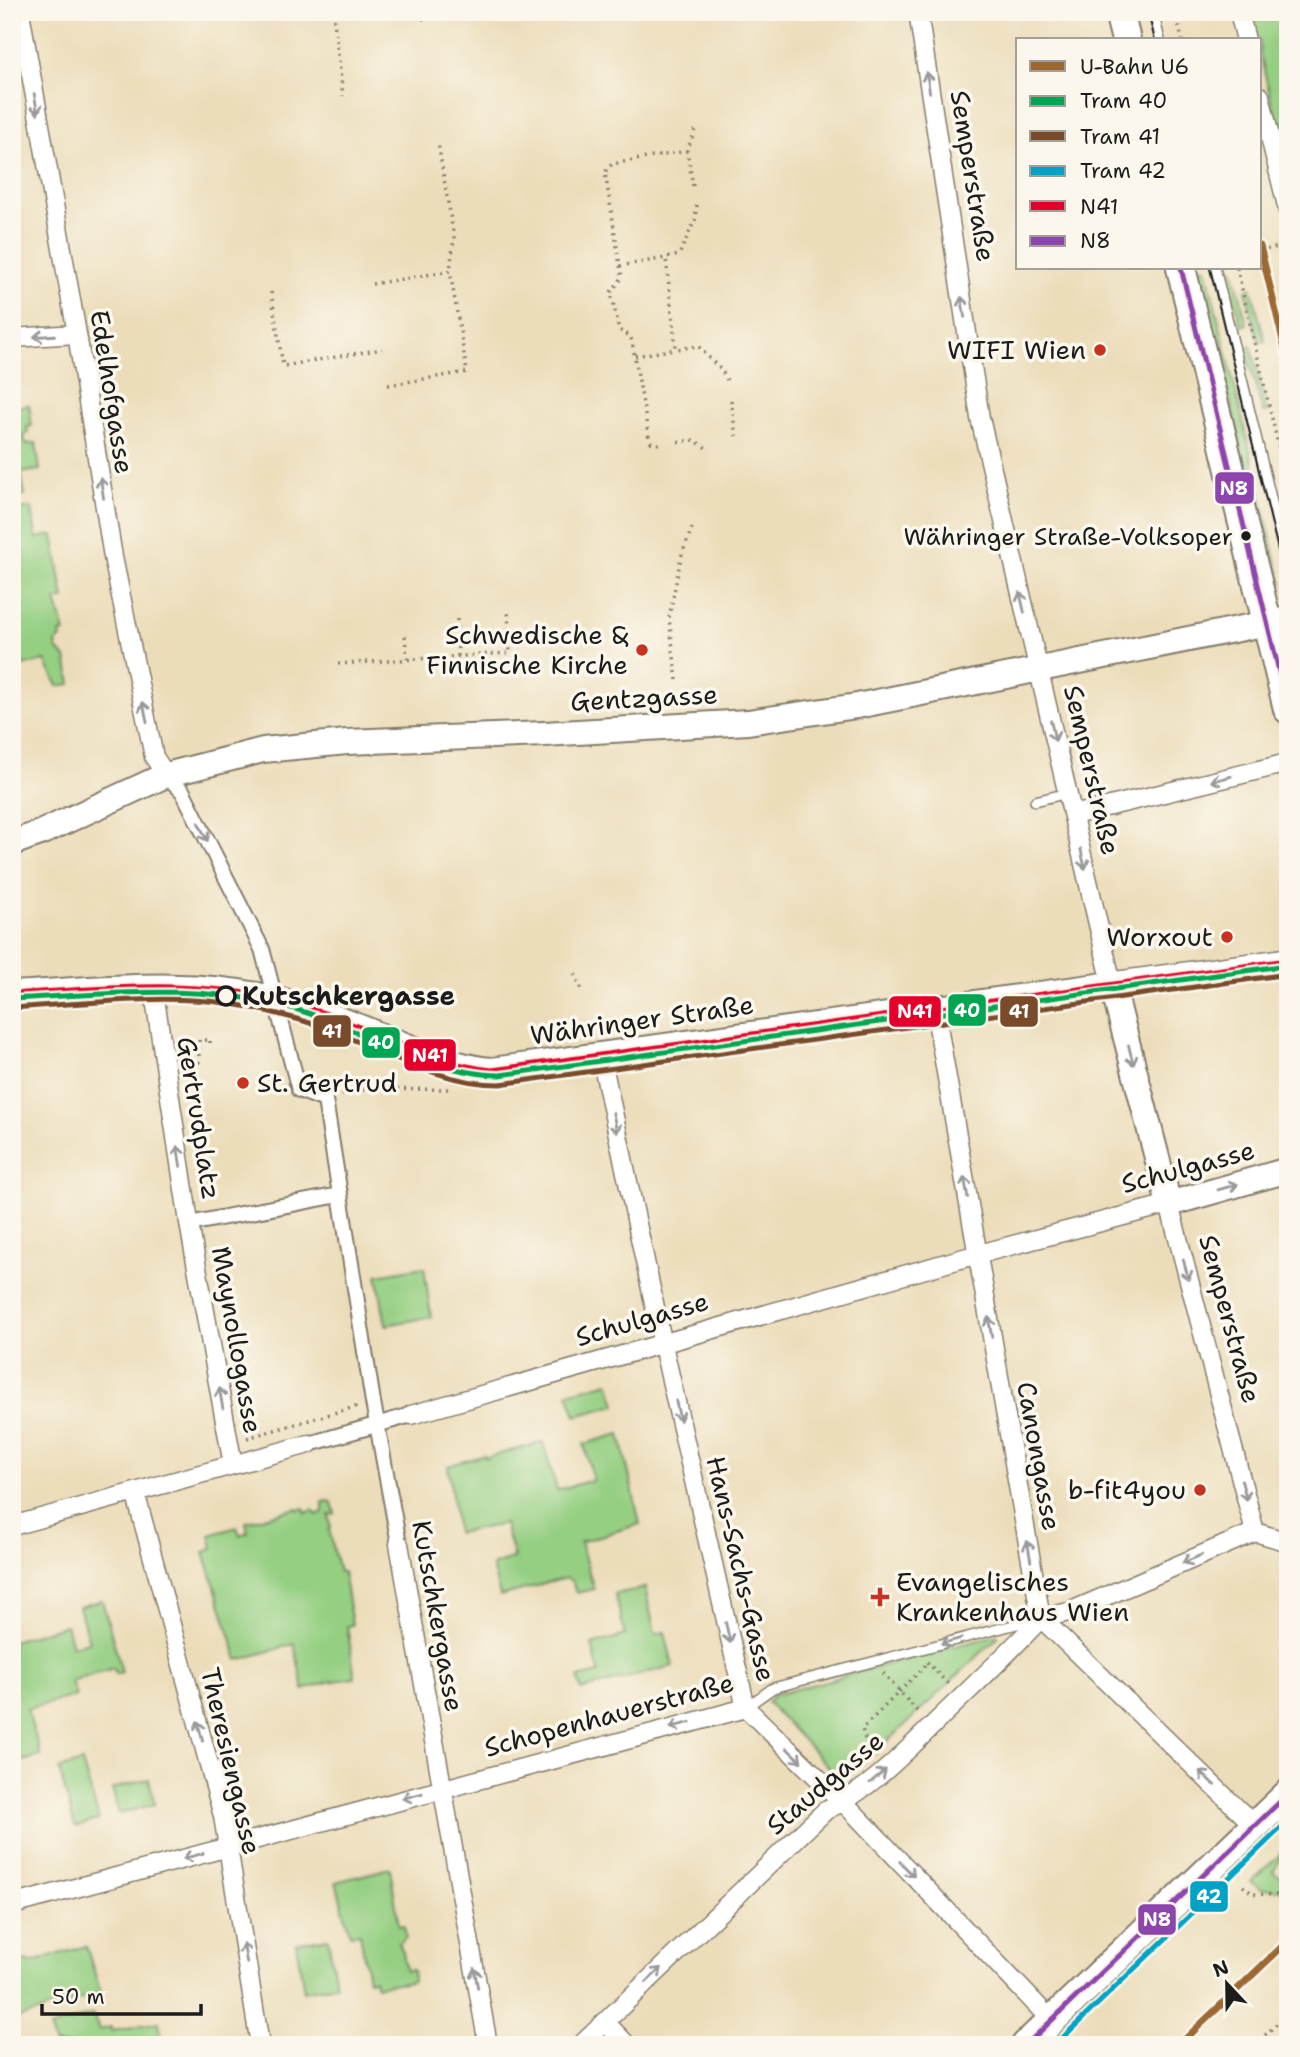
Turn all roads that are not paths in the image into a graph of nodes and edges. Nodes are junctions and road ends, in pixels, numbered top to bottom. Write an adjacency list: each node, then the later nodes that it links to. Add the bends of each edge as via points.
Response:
1 (20, 12): 13 (street, Edelhofgasse, one-way to 13)
2 (918, 12): 17 (street, Semperstraße, one-way to 2, via 980,418)
3 (1119, 12): 6 (main road)
4 (1153, 12): 7 (lane)
5 (1239, 12): 8 (street)
6 (1126, 38)
7 (1160, 38)
8 (1246, 38)
9 (1262, 104): 10 (street)
10 (1288, 210)
11 (1182, 270): 16 (main road)
12 (1215, 270): 15 (lane)
13 (77, 334): 14 (street, one-way to 14); 20 (street, Edelhofgasse, one-way to 13, via 154,757 113,557)
14 (12, 338)
15 (1288, 568)
16 (1278, 621): 17 (main road, Gentzgasse); 18 (main road)
17 (1038, 668): 20 (main road, Gentzgasse, via 857,706 748,722 306,745 263,750); 21 (street, Semperstraße, one-way to 21)
18 (1288, 709)
19 (1288, 763): 23 (street, one-way to 23)
20 (166, 775): 24 (main road, Gentzgasse); 29 (street, one-way to 29, via 183,792 262,949)
21 (1068, 793): 22 (lane); 23 (street, Semperstraße)
22 (1035, 801)
23 (1073, 815): 26 (street, Semperstraße, one-way to 26)
24 (12, 843)
25 (1288, 960): 26 (street, Währinger Straße)
26 (1112, 984): 30 (main road, Währinger Straße); 34 (main road, Semperstraße, one-way to 34)
27 (153, 986): 28 (main road, Währinger Straße); 29 (main road, Währinger Straße, via 211,987); 35 (street, Gertrudplatz, one-way to 27)
28 (12, 994)
29 (275, 999): 31 (main road, Währinger Straße, via 478,1069); 33 (street, via 299,1090 325,1100)
30 (935, 1009): 31 (main road, Währinger Straße); 36 (street, Canongasse, one-way to 30)
31 (601, 1056): 37 (street, Hans-Sachs-Gasse, one-way to 37)
32 (1288, 1170): 34 (main road, Schulgasse, one-way to 32)
33 (340, 1195): 35 (street, Gertrudplatz); 39 (street, Kutschkergasse)
34 (1169, 1204): 36 (street, Schulgasse); 44 (street, Semperstraße, one-way to 44)
35 (190, 1224): 41 (street, Maynollogasse, one-way to 35)
36 (978, 1255): 37 (street, Schulgasse); 47 (street, Canongasse, one-way to 36)
37 (663, 1345): 38 (street, Schulgasse); 48 (street, Hans-Sachs-Gasse, one-way to 48)
38 (411, 1415): 39 (street, Schulgasse)
39 (377, 1425): 40 (street, Schulgasse); 46 (street, Kutschkergasse)
40 (309, 1444): 41 (street, Schulgasse)
41 (233, 1465): 42 (street, Schulgasse)
42 (135, 1492): 43 (street, Schulgasse); 53 (street, Theresiengasse, one-way to 42, via 223,1816)
43 (12, 1526)
44 (1255, 1532): 45 (street); 47 (street, Schopenhauerstraße, one-way to 47, via 1069,1612)
45 (1288, 1542)
46 (399, 1544): 49 (street, Kutschkergasse)
47 (1041, 1618): 48 (lane, Schopenhauerstraße, one-way to 48, via 773,1688); 51 (street, Staudgasse, one-way to 47, via 879,1777); 52 (street, one-way to 47)
48 (746, 1708): 49 (street, Schopenhauerstraße, one-way to 49); 51 (street, Hans-Sachs-Gasse, one-way to 51)
49 (441, 1788): 53 (street, Schopenhauerstraße, one-way to 53); 58 (street, Kutschkergasse, one-way to 49)
50 (1288, 1794): 52 (main road)
51 (843, 1802): 55 (street, Hans-Sachs-Gasse, one-way to 55); 56 (street, Staudgasse, one-way to 51, via 826,1810)
52 (1255, 1826): 55 (main road)
53 (227, 1847): 54 (street, Schopenhauerstraße, one-way to 54); 57 (street, Theresiengasse, one-way to 53)
54 (12, 1905)
55 (1051, 2020): 61 (main road)
56 (605, 2022): 59 (street, Staudgasse); 60 (street)
57 (260, 2045)
58 (488, 2045)
59 (581, 2045)
60 (627, 2045)
61 (1026, 2045)

